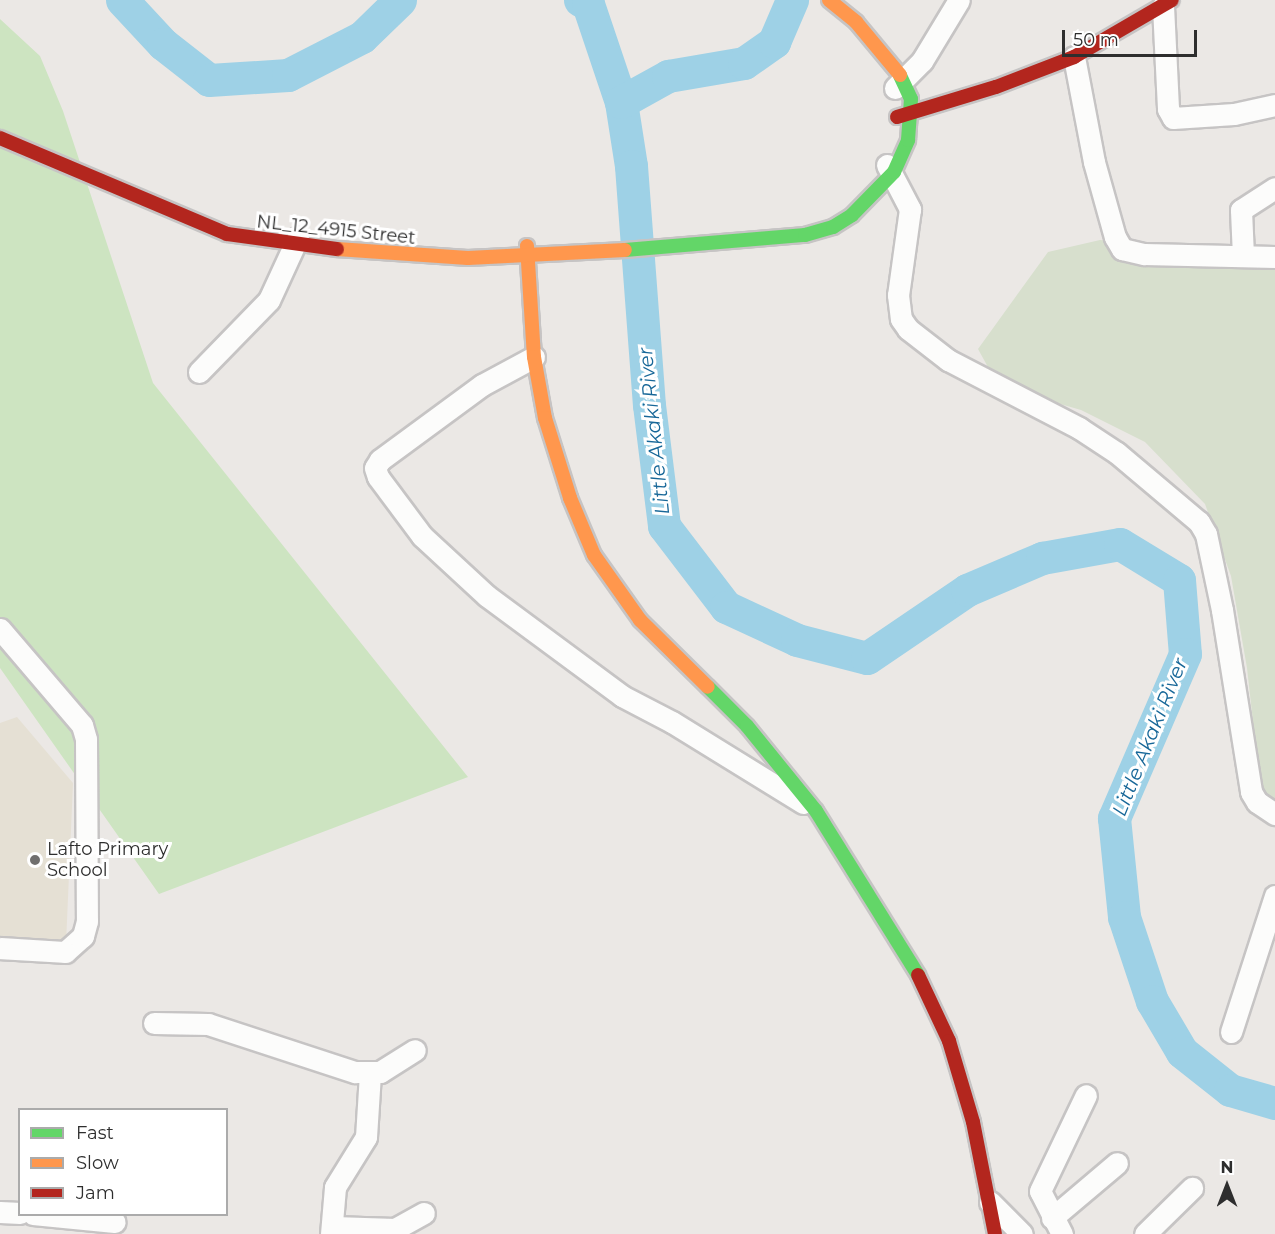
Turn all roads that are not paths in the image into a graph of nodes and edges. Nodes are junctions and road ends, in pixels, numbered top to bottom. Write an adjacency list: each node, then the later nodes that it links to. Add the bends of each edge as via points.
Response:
1 (959, 0): 5 (street, via 922,61)
2 (824, 3): 5 (main road)
3 (1168, 3): 4 (main road); 6 (street, via 1168,110 1173,118 1234,114)
4 (1074, 57): 7 (main road); 15 (street, via 1094,162 1122,249 1143,255)
5 (898, 86): 7 (main road); 8 (main road)
6 (1275, 105)
7 (912, 114): 8 (main road); 11 (main road, via 909,140)
8 (897, 117): 11 (main road)
9 (0, 127): 13 (main road, NL_12_4915 Street, via 230,223)
10 (0, 138): 13 (main road, NL_12_4915 Street, via 226,234)
11 (889, 167): 14 (main road, NL_12_4915 Street, via 826,216 683,240); 21 (street, via 910,208 898,295 901,319 908,329 948,360 1079,428 1117,453 1188,511 1206,534 1251,792 1257,802)
12 (1275, 188): 15 (street, via 1241,210)
13 (297, 241): 14 (main road, NL_12_4915 Street); 18 (street, via 269,300)
14 (528, 251): 17 (main road)
15 (1243, 256): 16 (street)
16 (1275, 257)
17 (534, 357): 20 (main road, via 548,429 594,555 640,620 747,726); 20 (street, via 482,385 380,460 375,468 378,477 422,536 487,596 622,696 672,722)
18 (199, 372)
19 (0, 629): 24 (street, via 82,725 86,739 87,921 83,936 65,952)
20 (816, 812): 32 (main road, via 932,1001 961,1081)
21 (1275, 813)
22 (1275, 896): 23 (street)
23 (1268, 940): 26 (street)
24 (0, 948)
25 (154, 1023): 28 (street, via 191,1020 208,1024)
26 (1231, 1032)
27 (415, 1050): 28 (street)
28 (370, 1074): 39 (street, via 366,1137 335,1187)
29 (1086, 1095): 38 (street, via 1042,1181 1043,1202)
30 (1117, 1163): 38 (street)
31 (1192, 1188): 42 (street)
32 (990, 1202): 40 (main road); 41 (street)
33 (0, 1212): 34 (street)
34 (18, 1213)
35 (424, 1213): 39 (street, via 395,1229)
36 (45, 1216): 37 (street)
37 (115, 1222)
38 (1057, 1226)
39 (332, 1230)
40 (995, 1234)
41 (1022, 1234)
42 (1145, 1234)

